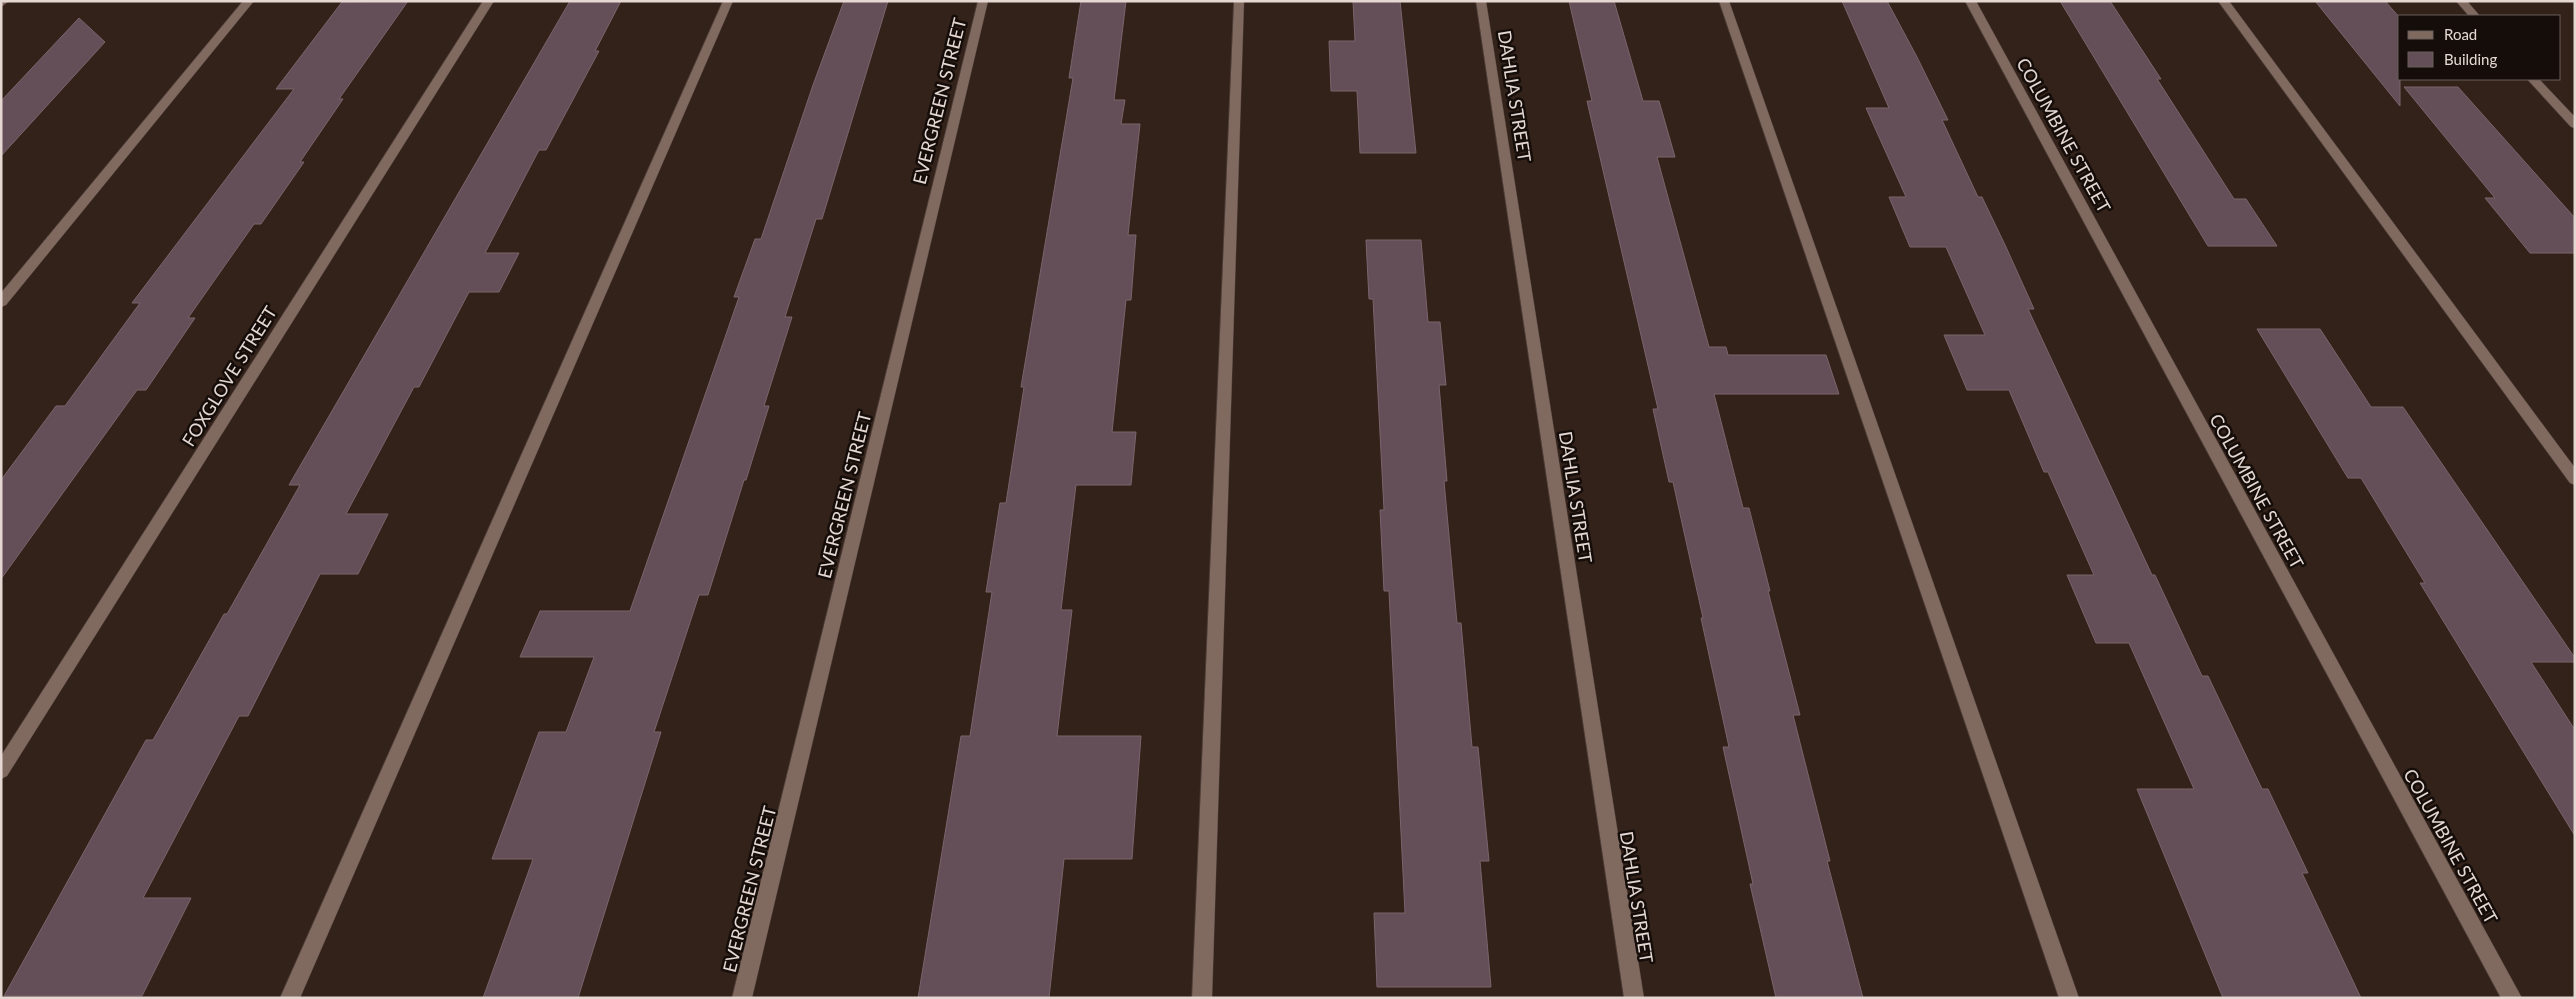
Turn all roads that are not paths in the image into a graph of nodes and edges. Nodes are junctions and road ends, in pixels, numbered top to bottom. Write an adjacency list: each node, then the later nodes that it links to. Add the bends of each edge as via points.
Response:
1 (4, 1): 12 (street)
2 (248, 1): 16 (street)
3 (488, 1): 18 (street, FOXGLOVE STREET)
4 (728, 1): 19 (street)
5 (983, 1): 20 (street, EVERGREEN STREET)
6 (1240, 1): 21 (street)
7 (1481, 1): 22 (street, DAHLIA STREET)
8 (1724, 1): 23 (street)
9 (1970, 1): 24 (street, COLUMBINE STREET)
10 (2223, 1): 17 (street)
11 (2461, 1): 13 (street)
12 (1, 4)
13 (2474, 15)
14 (2534, 80): 15 (street)
15 (2575, 124)
16 (1, 302)
17 (2575, 479)
18 (1, 771)
19 (290, 998)
20 (742, 998)
21 (1202, 998)
22 (1634, 998)
23 (2069, 998)
24 (2512, 998)

